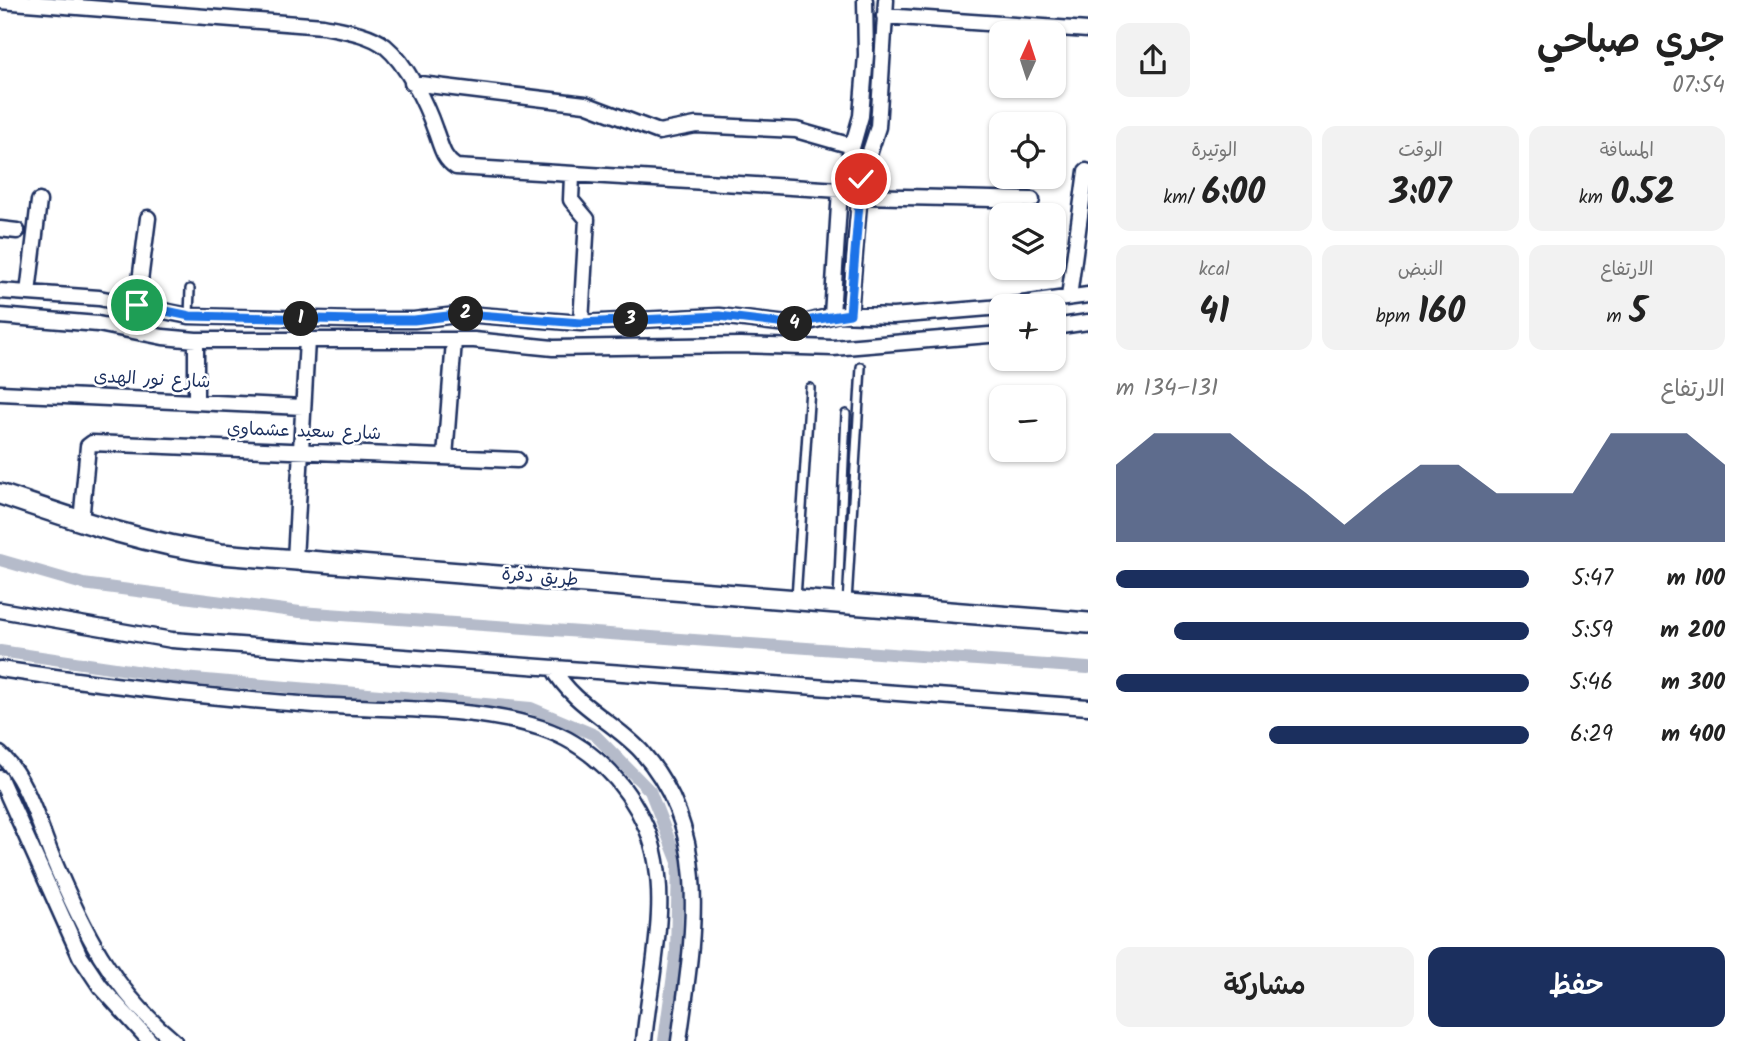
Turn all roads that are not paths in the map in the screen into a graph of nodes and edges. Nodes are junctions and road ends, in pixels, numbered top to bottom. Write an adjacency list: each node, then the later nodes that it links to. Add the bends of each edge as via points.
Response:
1 (865, 0): 7 (street, via 861,116)
2 (886, 0): 4 (street)
3 (0, 1): 6 (street, via 344,30 384,46)
4 (884, 16): 5 (street); 11 (street, via 878,132)
5 (1088, 30)
6 (412, 83): 7 (street, via 585,104 659,132 696,125 796,130); 9 (street, via 442,152 456,167)
7 (852, 146): 10 (street)
8 (1086, 171): 22 (street)
9 (572, 176): 10 (street); 30 (street, via 571,200 587,219)
10 (841, 190): 26 (street)
11 (859, 196): 12 (street); 25 (street)
12 (1032, 200)
13 (39, 201): 19 (street)
14 (148, 218): 23 (street)
15 (0, 229): 16 (street)
16 (17, 231)
17 (190, 289): 28 (lane)
18 (0, 291): 19 (street)
19 (28, 293): 23 (street)
20 (1088, 295): 22 (street)
21 (1066, 297): 22 (street)
22 (1069, 297)
23 (137, 305): 28 (street)
24 (989, 308): 25 (street, via 893,316)
25 (850, 314): 26 (street)
26 (832, 315): 30 (street, via 796,324 719,316)
27 (0, 316): 33 (street, via 98,324)
28 (190, 316): 30 (street, via 375,320 465,314)
29 (1088, 322): 31 (street)
30 (581, 323)
31 (1066, 325)
32 (989, 335): 35 (street, via 834,348 553,348)
33 (196, 340): 34 (street); 39 (street)
34 (307, 341): 35 (street); 40 (street)
35 (454, 341): 43 (street)
36 (861, 367): 49 (lane)
37 (810, 388): 48 (lane)
38 (0, 393): 39 (street, شارع نور الهدى)
39 (196, 401): 40 (street, شارع نور الهدى)
40 (303, 407): 42 (street)
41 (846, 414): 49 (lane)
42 (300, 451): 43 (street, شارع سعيد عشماوي); 46 (street, شارع سعيد عشماوي, via 90,444); 47 (street)
43 (445, 457): 44 (street, شارع سعيد عشماوي)
44 (517, 460)
45 (0, 494): 46 (main road, طريق دفرة)
46 (81, 522): 47 (main road, طريق دفرة, via 186,550)
47 (295, 559): 48 (main road, طريق دفرة)
48 (796, 599): 49 (main road, طريق دفرة)
49 (842, 603): 51 (main road, طريق دفرة)
50 (0, 610): 52 (street, via 172,640)
51 (1088, 622)
52 (553, 668): 54 (street); 60 (street, via 568,691 642,753 682,822 695,883)
53 (0, 669): 59 (street, via 116,687 519,723 591,754 614,774 646,828 655,856 659,908)
54 (1088, 707)
55 (0, 754): 58 (street, via 29,800 93,947 148,1019)
56 (0, 778): 57 (street, via 80,956 100,986)
57 (150, 1041)
58 (174, 1041)
59 (644, 1041)
60 (679, 1041)

